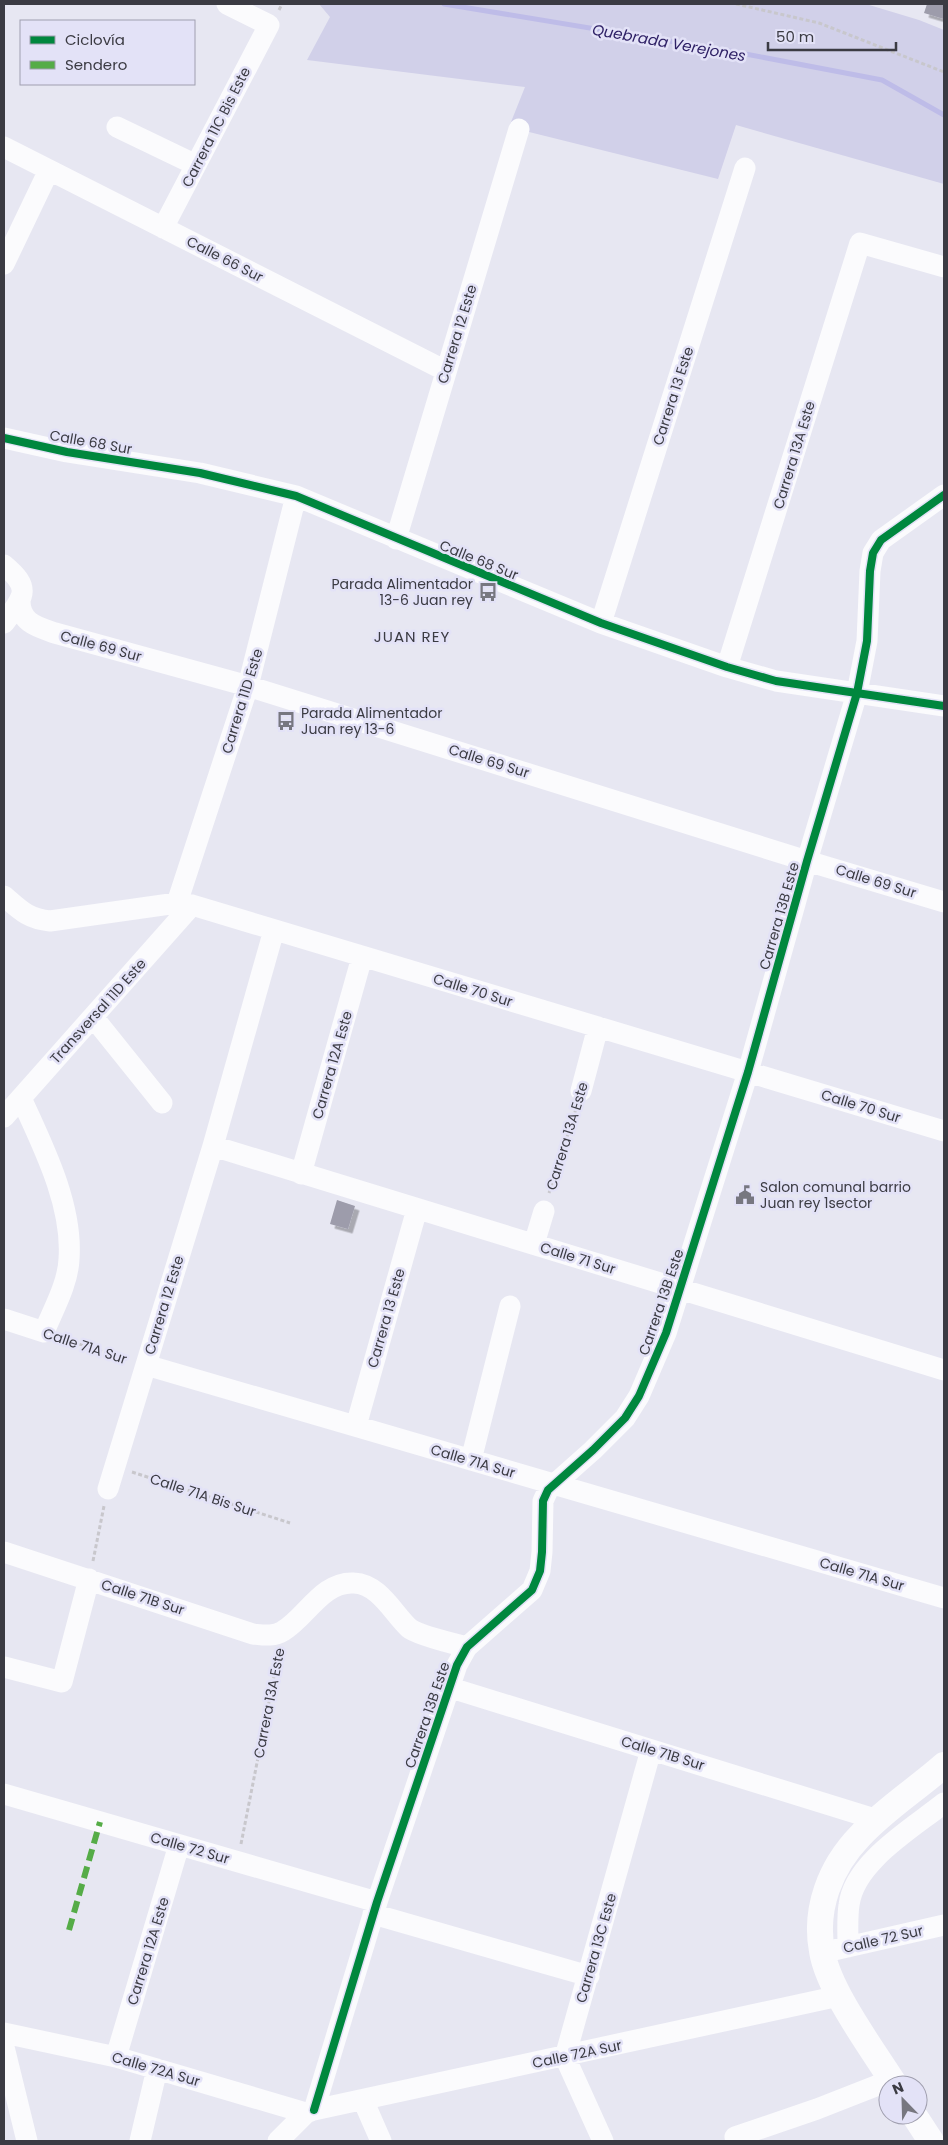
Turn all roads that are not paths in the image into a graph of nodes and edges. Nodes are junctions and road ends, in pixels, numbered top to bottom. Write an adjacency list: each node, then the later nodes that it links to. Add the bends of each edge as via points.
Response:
1 (227, 4): 5 (street, Carrera 11C Bis Este, via 269,25)
2 (117, 127): 5 (street)
3 (518, 129): 11 (street, Carrera 12 Este)
4 (4, 147): 7 (street, Calle 66 Sur)
5 (196, 165): 8 (street, Carrera 11C Bis Este)
6 (745, 168): 19 (street, Carrera 13 Este)
7 (50, 170): 8 (street, Calle 66 Sur); 9 (street)
8 (163, 228): 11 (street, Calle 66 Sur)
9 (4, 264)
10 (944, 267): 20 (street, Carrera 13A Este, via 860,243)
11 (446, 371): 15 (street, Carrera 12 Este)
12 (4, 438): 14 (street, Calle 68 Sur, via 67,452 200,473)
13 (944, 495): 22 (street, Carrera 13B Este, via 881,540 873,552 868,641)
14 (296, 496): 15 (street, Calle 68 Sur); 21 (street, Carrera 11D Este)
15 (396, 539): 19 (street, Calle 68 Sur)
16 (4, 564): 17 (street, via 23,585)
17 (20, 601): 18 (street); 21 (street, Calle 69 Sur, via 23,616 33,625)
18 (4, 623)
19 (601, 623): 20 (street, Calle 68 Sur)
20 (727, 667): 22 (street, Calle 68 Sur, via 776,681)
21 (248, 686): 24 (street, Calle 69 Sur); 27 (street, Carrera 11D Este)
22 (858, 692): 23 (street, Calle 68 Sur); 24 (street, Carrera 13B Este)
23 (944, 706)
24 (807, 861): 26 (street, Calle 69 Sur); 32 (street, Carrera 13B Este)
25 (4, 896): 27 (street, Calle 70 Sur, via 28,916 50,921)
26 (944, 902)
27 (184, 904): 28 (street, Calle 70 Sur); 30 (street, Transversal 11D Este)
28 (274, 930): 29 (street, Calle 70 Sur); 38 (street, Carrera 12 Este)
29 (362, 957): 31 (street, Calle 70 Sur); 39 (street, Carrera 12A Este)
30 (93, 1017): 34 (street, Transversal 11D Este); 35 (street)
31 (598, 1027): 32 (street, Calle 70 Sur); 33 (street, Carrera 13A Este)
32 (748, 1072): 37 (street, Calle 70 Sur); 43 (street, Carrera 13B Este)
33 (581, 1091)
34 (21, 1098): 36 (street, Transversal 11D Este); 45 (street, Calle 71A Sur, via 49,1158 67,1222 69,1260 44,1332)
35 (162, 1103)
36 (4, 1117)
37 (944, 1131)
38 (213, 1146): 39 (street, Calle 71 Sur); 46 (street, Carrera 12 Este)
39 (301, 1174): 40 (street, Calle 71 Sur)
40 (417, 1209): 42 (street, Calle 71 Sur); 48 (street, Carrera 13 Este)
41 (544, 1212): 42 (street)
42 (534, 1244): 43 (street, Calle 71 Sur)
43 (680, 1289): 47 (street, Calle 71 Sur); 50 (street, Carrera 13B Este, via 663,1342 639,1396 625,1418)
44 (510, 1306): 49 (street)
45 (6, 1327)
46 (146, 1365): 48 (street, Calle 71A Sur); 51 (street, Carrera 12 Este)
47 (944, 1370)
48 (356, 1426): 49 (street, Calle 71A Sur)
49 (471, 1460): 50 (street, Calle 71A Sur)
50 (553, 1484): 54 (street, Calle 71A Sur); 56 (street, Carrera 13B Este, via 543,1501 540,1572 532,1590)
51 (108, 1489)
52 (4, 1552): 53 (street, Calle 71B Sur)
53 (89, 1579): 55 (street, Calle 71B Sur, via 253,1634); 57 (street, via 62,1682)
54 (944, 1598)
55 (283, 1632): 56 (street, Carrera 13A Este, via 323,1594 341,1585 355,1583 370,1588 411,1630)
56 (467, 1647): 58 (street, Carrera 13B Este)
57 (4, 1666)
58 (448, 1687): 59 (street, Calle 71B Sur); 65 (street, Carrera 13B Este)
59 (651, 1750): 63 (street, Calle 71B Sur); 69 (street, Carrera 13C Este)
60 (944, 1765): 63 (main road)
61 (4, 1794): 64 (street, Calle 72 Sur)
62 (944, 1803): 67 (street, via 871,1862 857,1882 849,1903)
63 (878, 1820): 68 (main road, via 845,1853 832,1877 823,1902 820,1924)
64 (179, 1845): 65 (street, Calle 72 Sur); 73 (street, Carrera 12A Este)
65 (375, 1908): 69 (street, Calle 72 Sur); 79 (street, Carrera 13B Este)
66 (944, 1925): 67 (street, Calle 72 Sur)
67 (848, 1947): 68 (street, Calle 72 Sur)
68 (822, 1953): 70 (main road)
69 (589, 1976): 74 (street, Carrera 13C Este)
70 (839, 1996): 74 (street, Calle 72A Sur); 76 (main road)
71 (4, 2032): 73 (street, Calle 72A Sur)
72 (4, 2047): 82 (street)
73 (116, 2057): 75 (street, Calle 72A Sur)
74 (565, 2057): 78 (street, Calle 72A Sur); 86 (street)
75 (157, 2069): 79 (street, Calle 72A Sur); 83 (street)
76 (889, 2075)
77 (878, 2088): 81 (street)
78 (363, 2100): 79 (street, Calle 72A Sur); 85 (street)
79 (310, 2111): 84 (street)
80 (921, 2125): 87 (main road)
81 (735, 2137)
82 (27, 2141)
83 (140, 2141)
84 (278, 2141)
85 (381, 2141)
86 (603, 2141)
87 (931, 2141)

